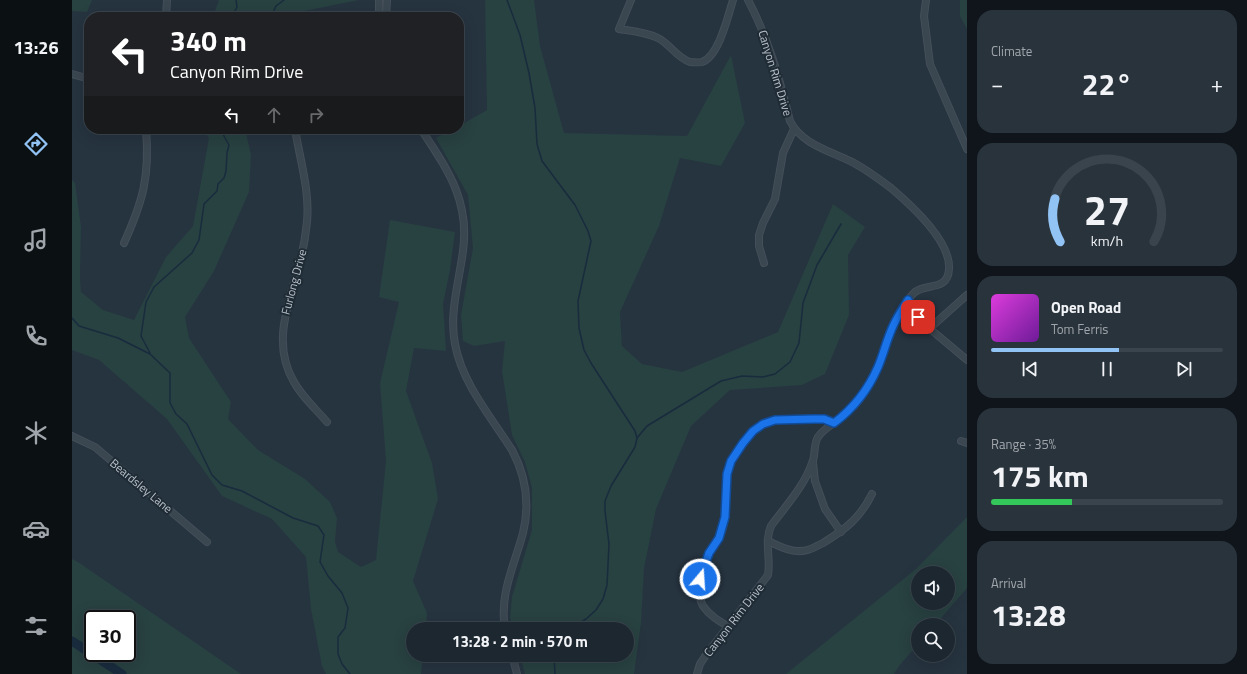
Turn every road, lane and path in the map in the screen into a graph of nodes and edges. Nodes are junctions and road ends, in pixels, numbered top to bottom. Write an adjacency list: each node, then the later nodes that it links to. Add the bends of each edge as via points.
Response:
1 (167, 0): 8 (street)
2 (380, 0): 9 (street)
3 (387, 0): 10 (street)
4 (631, 0): 5 (street, via 619,28 649,34 690,62 702,62 716,48)
5 (733, 0)
6 (748, 0): 13 (street, Canyon Rim Drive, via 776,66)
7 (926, 0): 17 (street, via 924,16 930,64)
8 (166, 12)
9 (379, 12)
10 (386, 12)
11 (72, 74): 12 (street)
12 (84, 77)
13 (794, 129): 19 (street, via 783,153 775,199 759,235 759,246); 21 (street, Canyon Rim Drive, via 804,139 876,176 930,225 946,250 949,262 948,276 943,283 924,288)
14 (146, 134): 18 (street, via 144,190)
15 (296, 134): 24 (street, Furlong Drive, via 306,190 307,222 300,262 285,312 282,343 286,365 294,382)
16 (423, 134): 32 (street, via 450,176 460,200 464,220 463,251 453,311 459,362 468,383 512,450 524,482 526,515 523,534 505,591 502,612)
17 (967, 149)
18 (124, 243)
19 (764, 262)
20 (967, 295): 22 (street)
21 (908, 300): 22 (street, via 918,317); 25 (street, Canyon Rim Drive, via 894,323 878,368 867,387 859,400)
22 (930, 328): 23 (street)
23 (967, 360)
24 (327, 422)
25 (834, 423): 27 (street, Canyon Rim Drive, via 818,437); 33 (street, via 814,419 775,420 763,424 753,431 731,461 727,474 725,517 719,538 705,562 699,592 702,605 714,618)
26 (72, 436): 31 (street, Beardsley Lane, via 96,448)
27 (813, 462): 29 (street, via 815,481 825,509); 30 (street, Canyon Rim Drive, via 800,486 768,531)
28 (872, 494): 29 (street, via 858,516)
29 (841, 532): 30 (street, via 805,551 790,550)
30 (768, 541): 33 (street, Canyon Rim Drive, via 768,575)
31 (207, 542)
32 (504, 622)
33 (729, 627): 36 (street, Canyon Rim Drive, via 706,655)
34 (514, 662): 35 (street)
35 (517, 674)
36 (697, 674)

